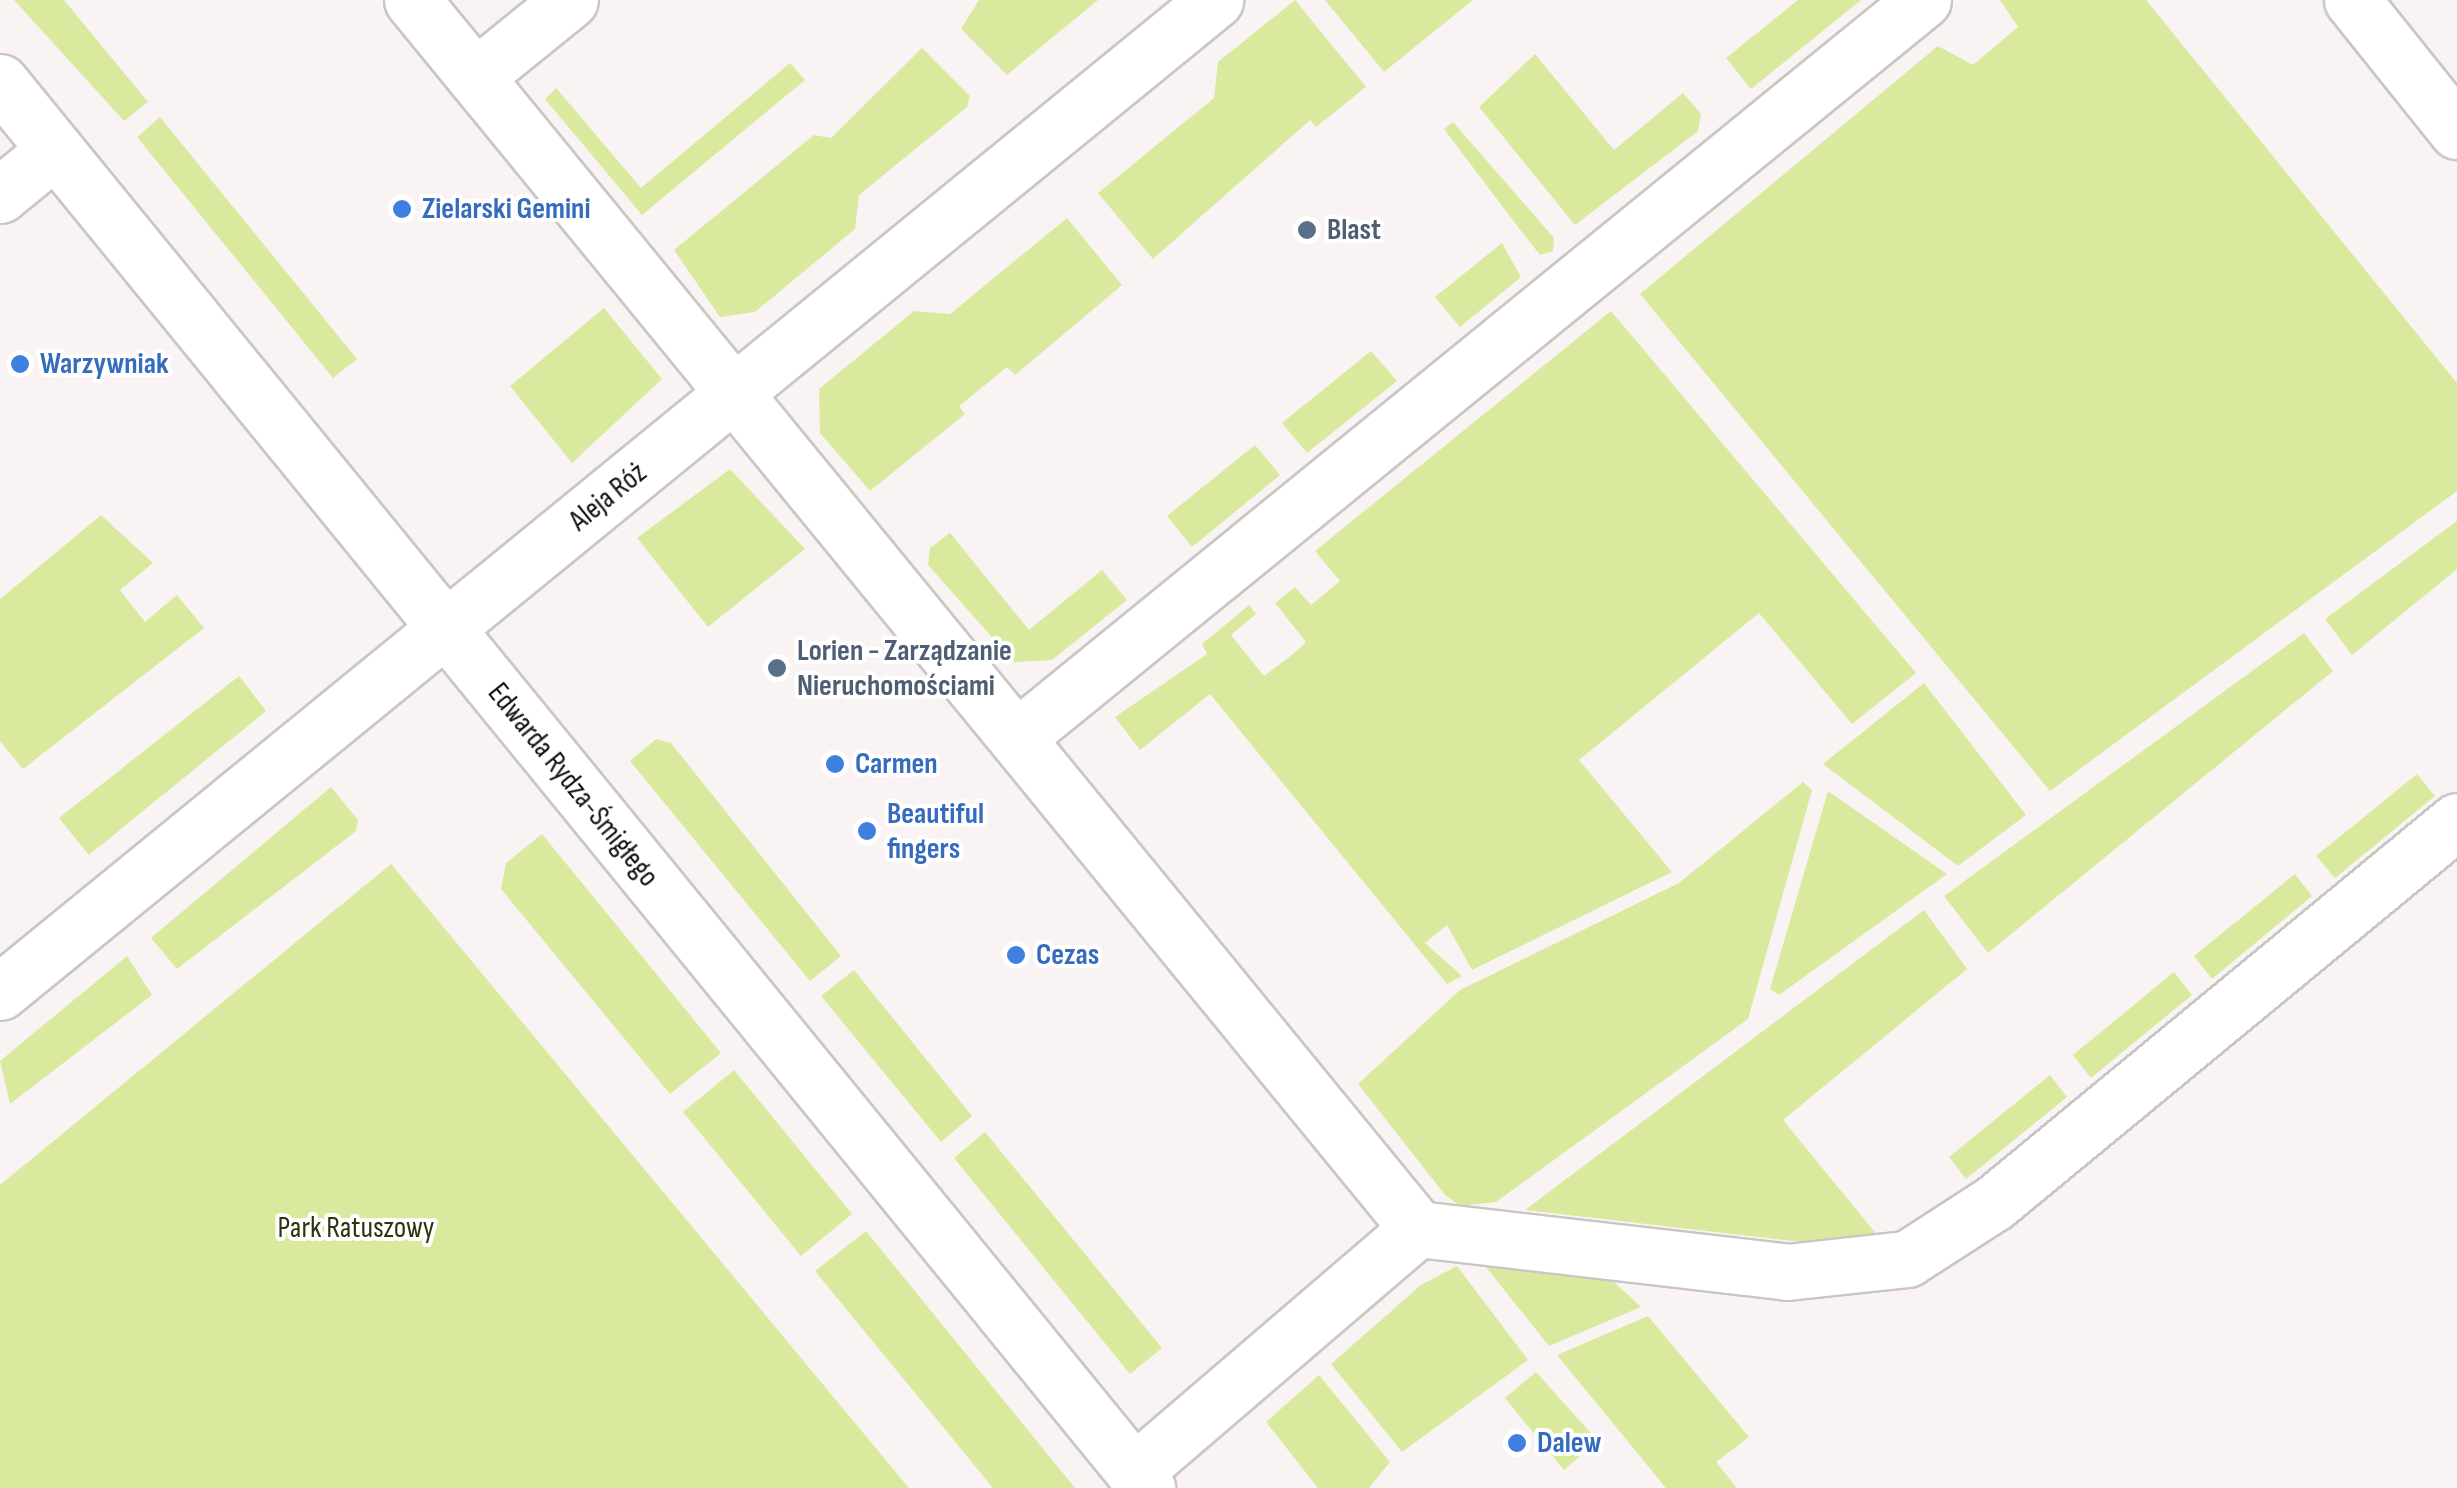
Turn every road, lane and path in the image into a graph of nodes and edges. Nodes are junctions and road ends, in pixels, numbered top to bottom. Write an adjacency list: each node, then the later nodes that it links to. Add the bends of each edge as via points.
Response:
1 (412, 0): 6 (street)
2 (570, 0): 6 (street)
3 (1215, 0): 11 (street, Aleja Róż)
4 (1924, 0): 13 (street)
5 (2352, 0): 8 (street)
6 (475, 77): 11 (street)
7 (0, 82): 9 (street, Edwarda Rydza-Śmigłego)
8 (2457, 131)
9 (55, 150): 10 (street); 12 (street, Edwarda Rydza-Śmigłego)
10 (0, 195)
11 (734, 394): 12 (street, Aleja Róż); 13 (street)
12 (446, 630): 15 (street, Aleja Róż); 17 (street, Edwarda Rydza-Śmigłego)
13 (1021, 734): 16 (street)
14 (2457, 821): 16 (street, via 1994,1203 1907,1260 1823,1274)
15 (0, 992)
16 (1418, 1229): 17 (street)
17 (1141, 1480)

